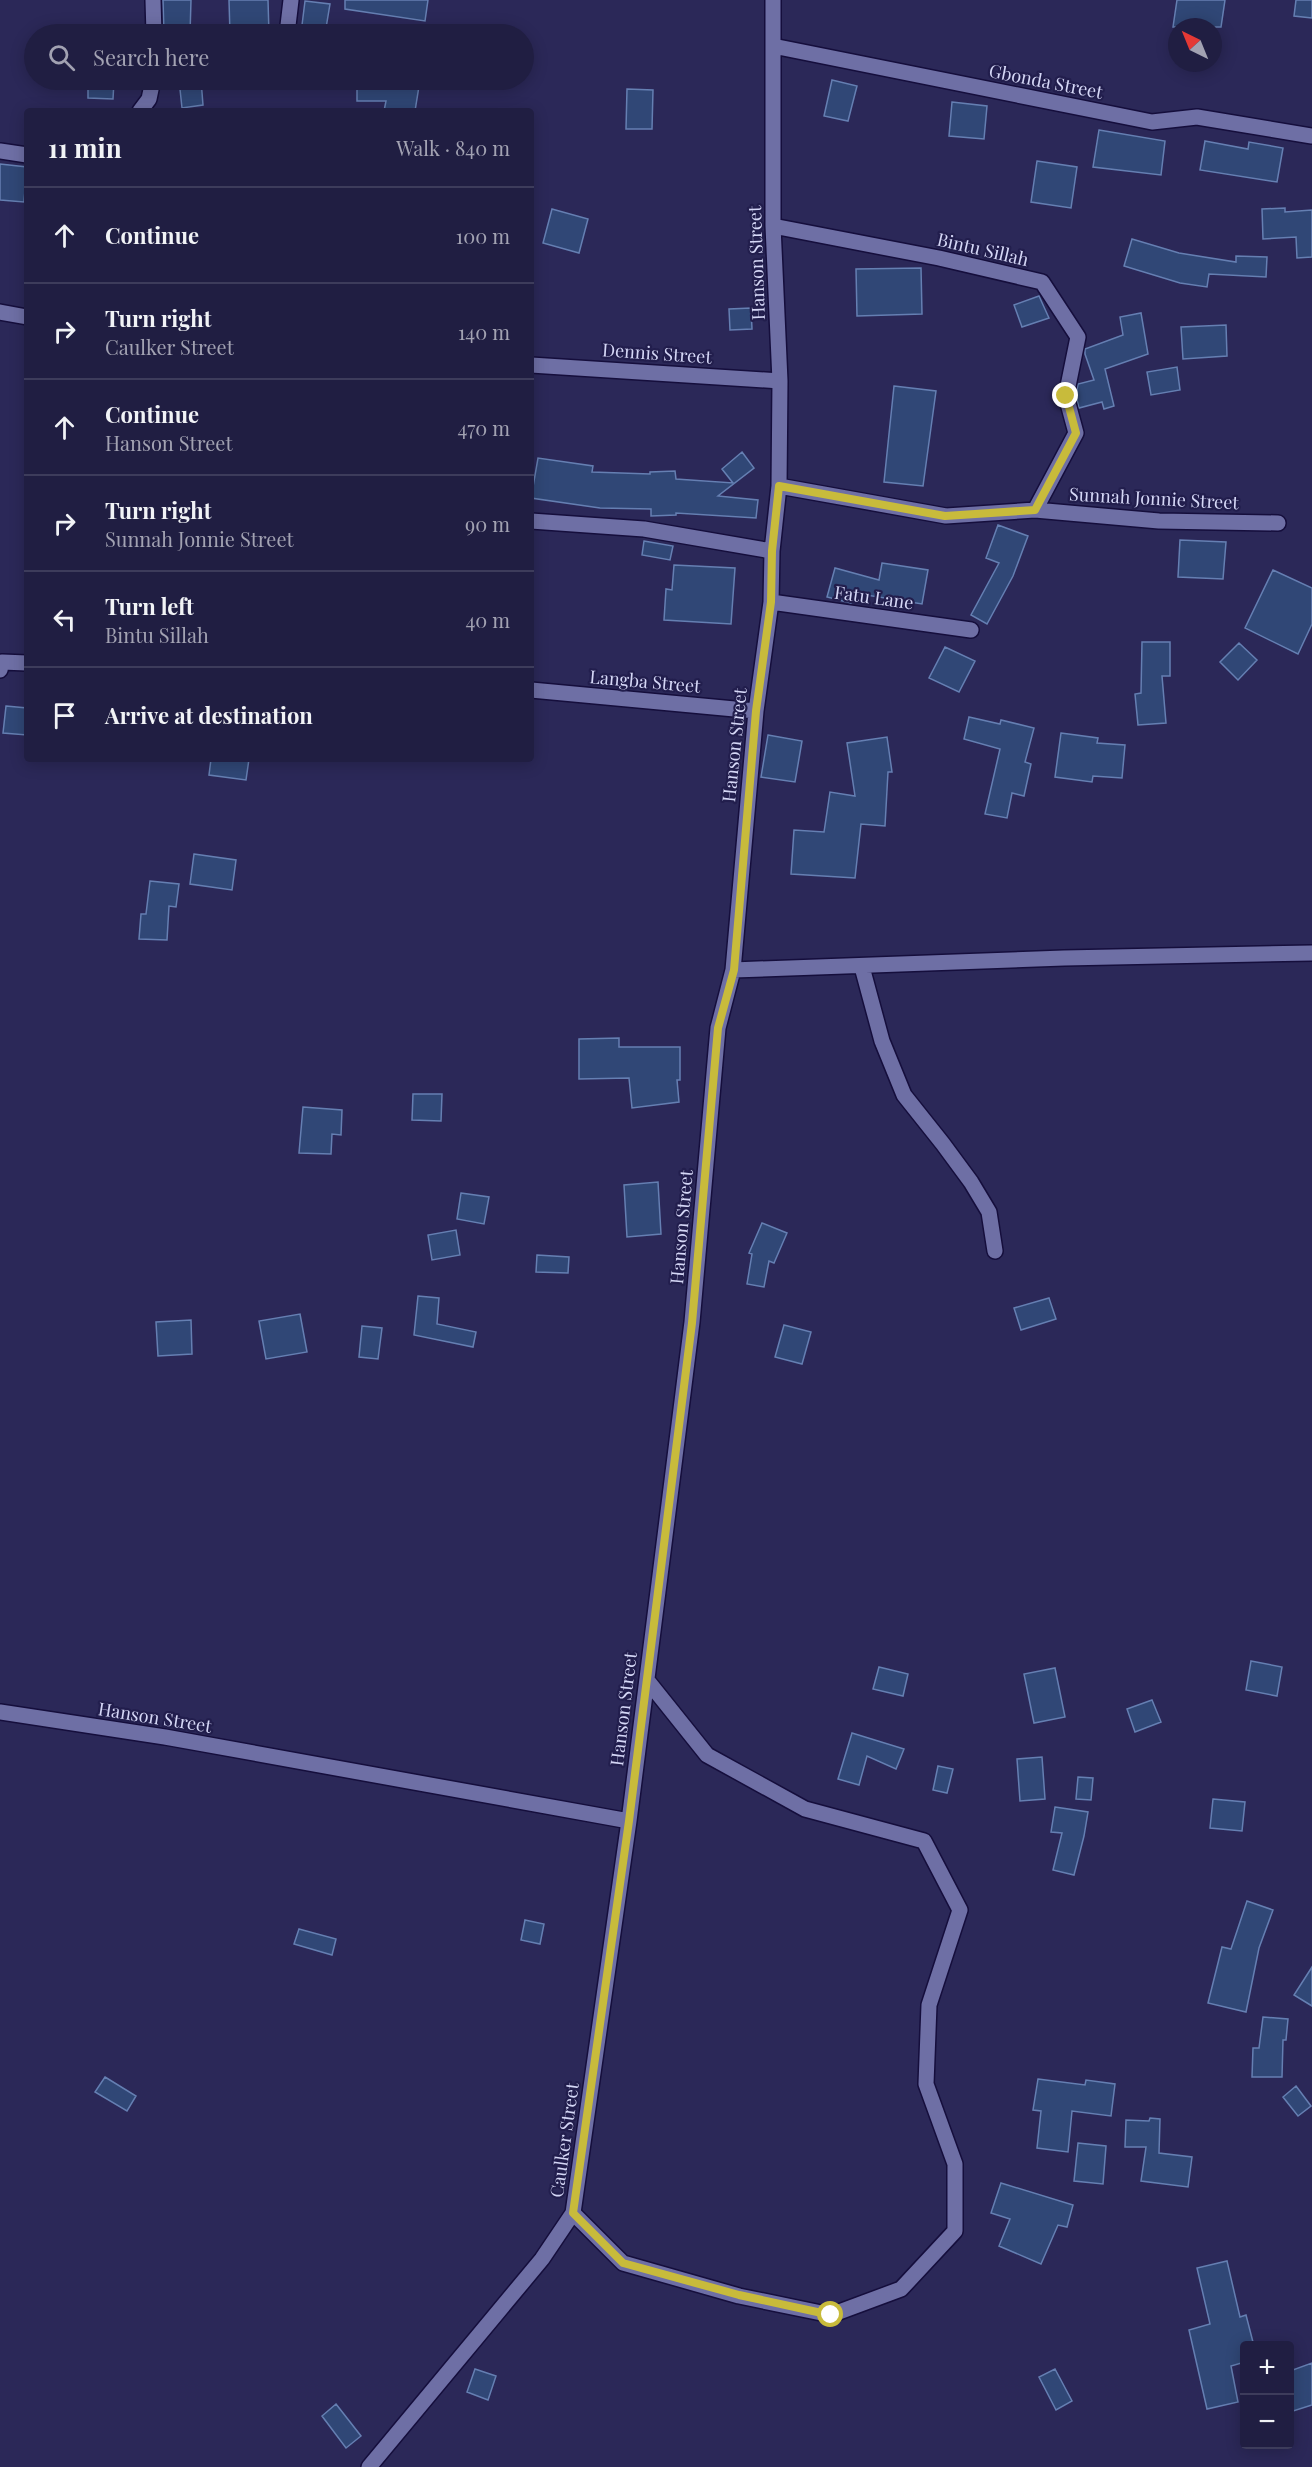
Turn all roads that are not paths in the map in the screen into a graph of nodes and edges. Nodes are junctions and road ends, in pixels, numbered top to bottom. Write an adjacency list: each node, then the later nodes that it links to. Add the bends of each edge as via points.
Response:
1 (153, 0): 4 (street)
2 (291, 0): 5 (street)
3 (773, 0): 6 (street, Hanson Street)
4 (154, 24)
5 (288, 24)
6 (773, 46): 9 (street, Gbonda Street, via 1152,122 1197,117); 12 (street, Hanson Street)
7 (151, 90): 8 (street)
8 (142, 108)
9 (1312, 136)
10 (0, 151): 11 (street)
11 (24, 155)
12 (773, 226): 16 (street, Hanson Street); 18 (street, Bintu Sillah, via 1042,282 1078,337 1066,396 1076,433)
13 (0, 312): 14 (street)
14 (24, 316)
15 (534, 365): 16 (street, Dennis Street)
16 (780, 381): 17 (street, Hanson Street)
17 (779, 486): 18 (street, Sunnah Jonnie Street, via 945,516); 21 (street, Hanson Street)
18 (1035, 510): 20 (street, Sunnah Jonnie Street, via 1159,521)
19 (534, 521): 21 (street, via 644,529)
20 (1278, 523)
21 (772, 551): 22 (street, Hanson Street)
22 (771, 602): 23 (street, Fatu Lane); 27 (street, Hanson Street)
23 (971, 630)
24 (24, 663): 25 (street)
25 (1, 664)
26 (534, 690): 27 (street, Langba Street)
27 (756, 711): 30 (street, Hanson Street)
28 (1312, 953): 29 (street)
29 (862, 967): 30 (street); 31 (street, via 882,1041 904,1095 944,1144 989,1212)
30 (734, 970): 32 (street, Hanson Street, via 718,1028 692,1323)
31 (995, 1251)
32 (647, 1680): 34 (street, Hanson Street); 35 (street, via 707,1755 806,1809 924,1841 960,1910 929,2005 926,2084 955,2164 955,2231 901,2289 831,2315 623,2263)
33 (0, 1712): 34 (street, Hanson Street, via 176,1739)
34 (629, 1821): 35 (street, Caulker Street)
35 (573, 2213): 36 (street, Caulker Street, via 542,2259)
36 (369, 2467)

